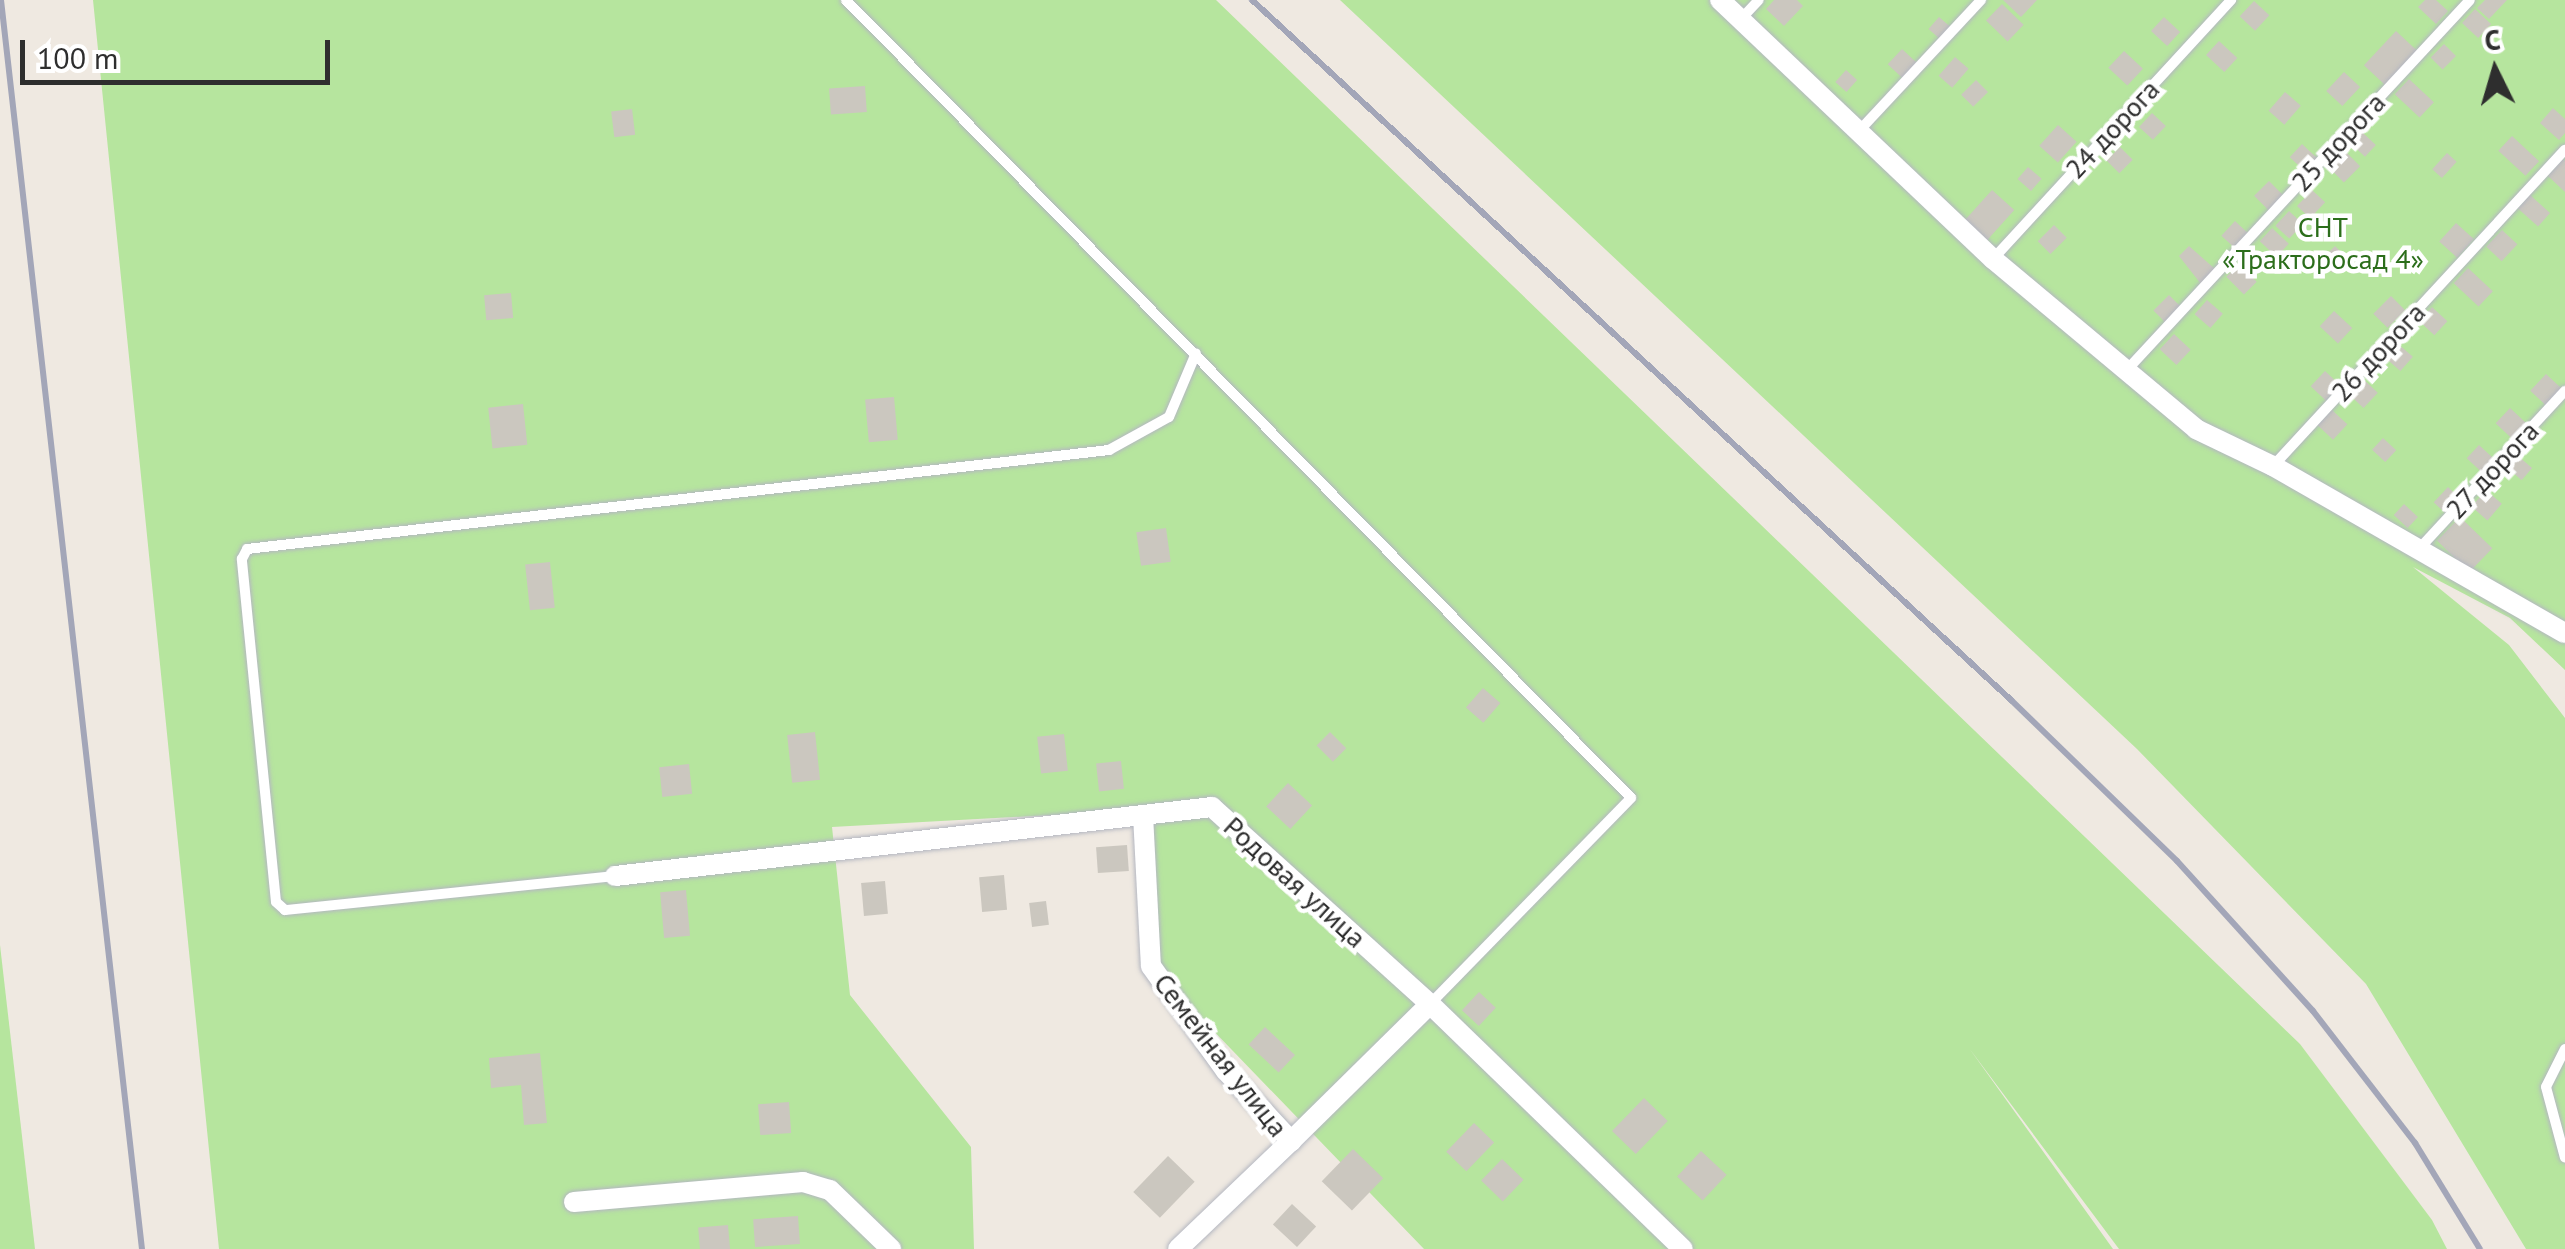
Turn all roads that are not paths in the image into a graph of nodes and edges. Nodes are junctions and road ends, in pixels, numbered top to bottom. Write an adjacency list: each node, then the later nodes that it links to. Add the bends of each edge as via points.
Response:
1 (846, 0): 11 (lane)
2 (1720, 0): 7 (street)
3 (1759, 0): 7 (lane)
4 (1981, 0): 8 (lane)
5 (2231, 0): 10 (lane, 24 дорога)
6 (2470, 0): 12 (lane, 25 дорога)
7 (1741, 19): 8 (street)
8 (1858, 132): 10 (street)
9 (2565, 150): 14 (lane, 26 дорога)
10 (1992, 258): 12 (street)
11 (1196, 353): 18 (lane, via 1169,417 1109,450 247,550 242,559 276,902 285,910); 19 (lane, via 1631,798)
12 (2124, 372): 14 (street, via 2196,429)
13 (2565, 391): 15 (lane, 27 дорога)
14 (2273, 466): 15 (street)
15 (2419, 549): 16 (street)
16 (2565, 633)
17 (1143, 815): 18 (street, Родовая улица); 19 (street, Родовая улица, via 1212,807); 21 (street, Семейная улица, via 1151,966 1226,1071)
18 (615, 876)
19 (1430, 1004): 21 (street); 26 (street, Родовая улица)
20 (2565, 1049): 22 (lane, via 2546,1087)
21 (1291, 1141): 25 (street, Семейная улица)
22 (2565, 1158)
23 (574, 1202): 24 (street, via 803,1182 830,1190)
24 (892, 1249)
25 (1178, 1249)
26 (1683, 1249)

